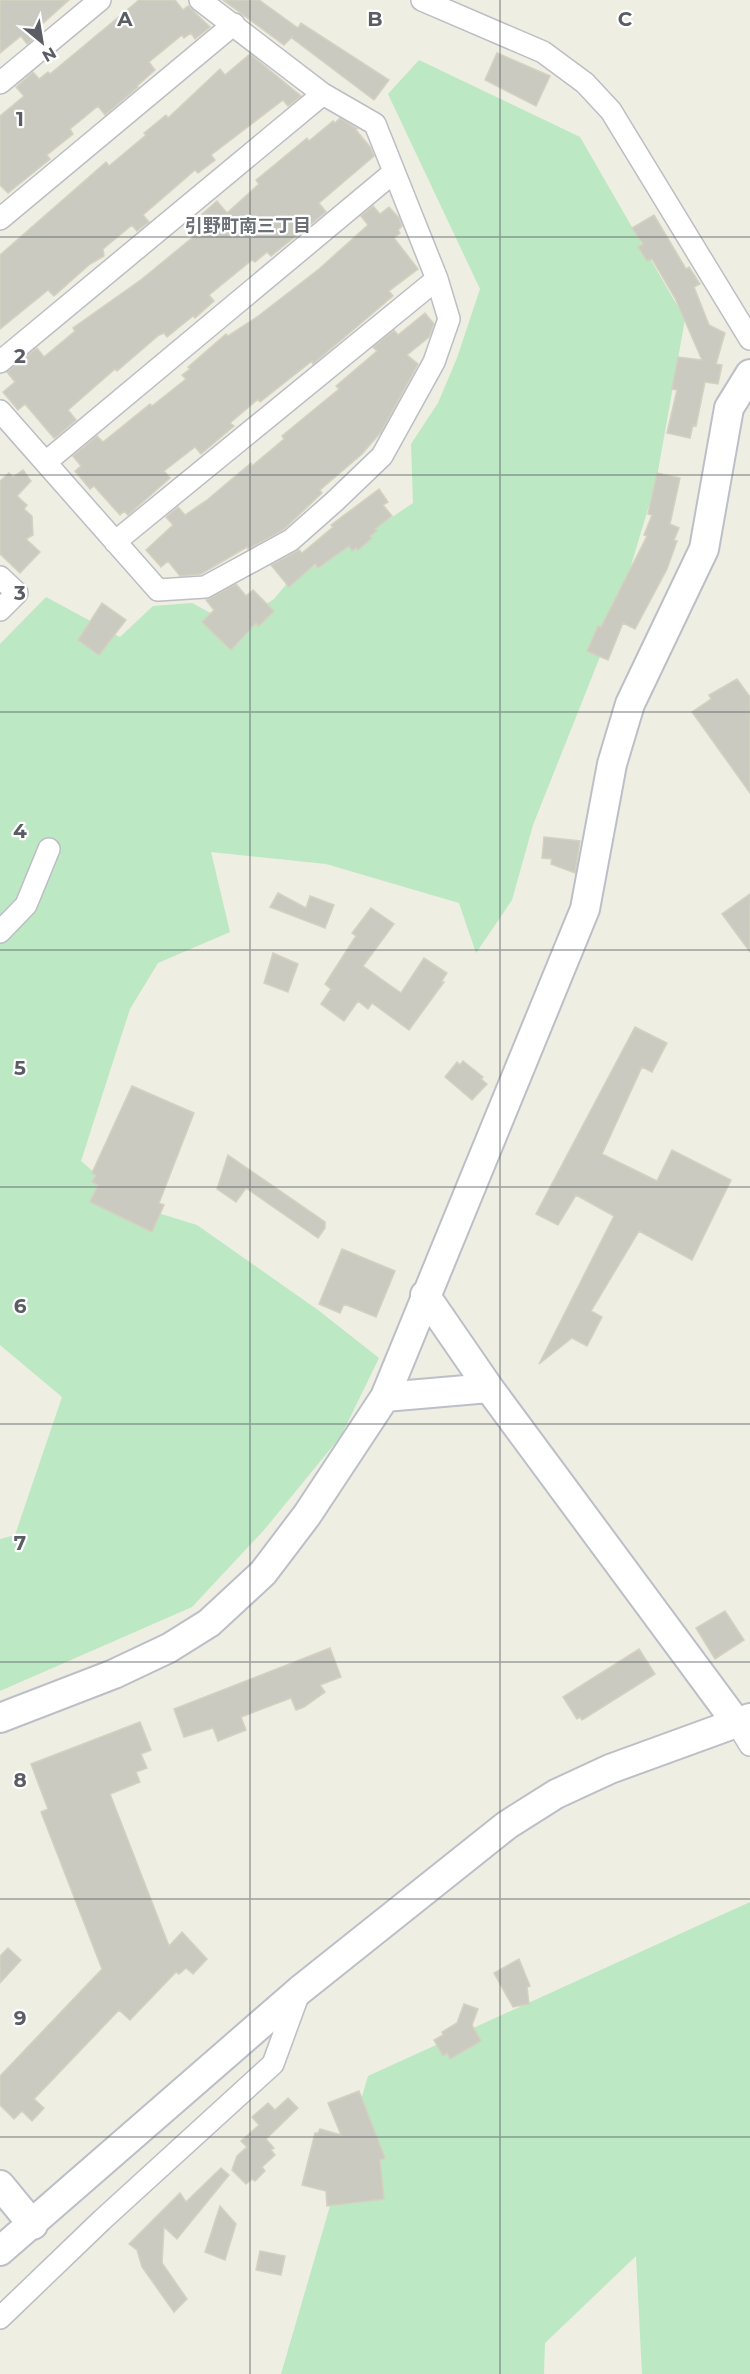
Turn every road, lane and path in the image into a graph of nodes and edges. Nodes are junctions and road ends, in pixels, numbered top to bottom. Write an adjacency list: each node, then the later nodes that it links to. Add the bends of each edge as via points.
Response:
1 (100, 0): 5 (street)
2 (200, 0): 4 (street)
3 (422, 0): 10 (street, via 543,52 585,83 611,111)
4 (234, 24): 6 (street); 8 (street)
5 (0, 83)
6 (323, 94): 7 (street, via 375,124); 11 (street)
7 (394, 172): 9 (street); 14 (street)
8 (0, 219)
9 (437, 279): 15 (street); 15 (street, via 449,319 434,362 382,456 291,540 205,587 158,590)
10 (750, 339)
11 (0, 362)
12 (750, 374): 20 (street, via 729,408 704,549 630,704 612,764 585,909)
13 (0, 411): 14 (street)
14 (46, 462): 15 (street)
15 (115, 542)
16 (0, 577): 17 (street, via 17,593)
17 (0, 610)
18 (49, 849): 19 (street, via 26,905)
19 (0, 932)
20 (425, 1295): 21 (street); 22 (street)
21 (489, 1388): 22 (street); 24 (street)
22 (385, 1397): 23 (street, via 307,1515 263,1573 209,1623 114,1674)
23 (0, 1718)
24 (745, 1728): 25 (street, via 610,1769 546,1800 507,1825)
25 (300, 1990): 27 (street); 29 (street, via 273,2064)
26 (0, 2185): 27 (street)
27 (33, 2225): 28 (street)
28 (0, 2251)
29 (0, 2318)

